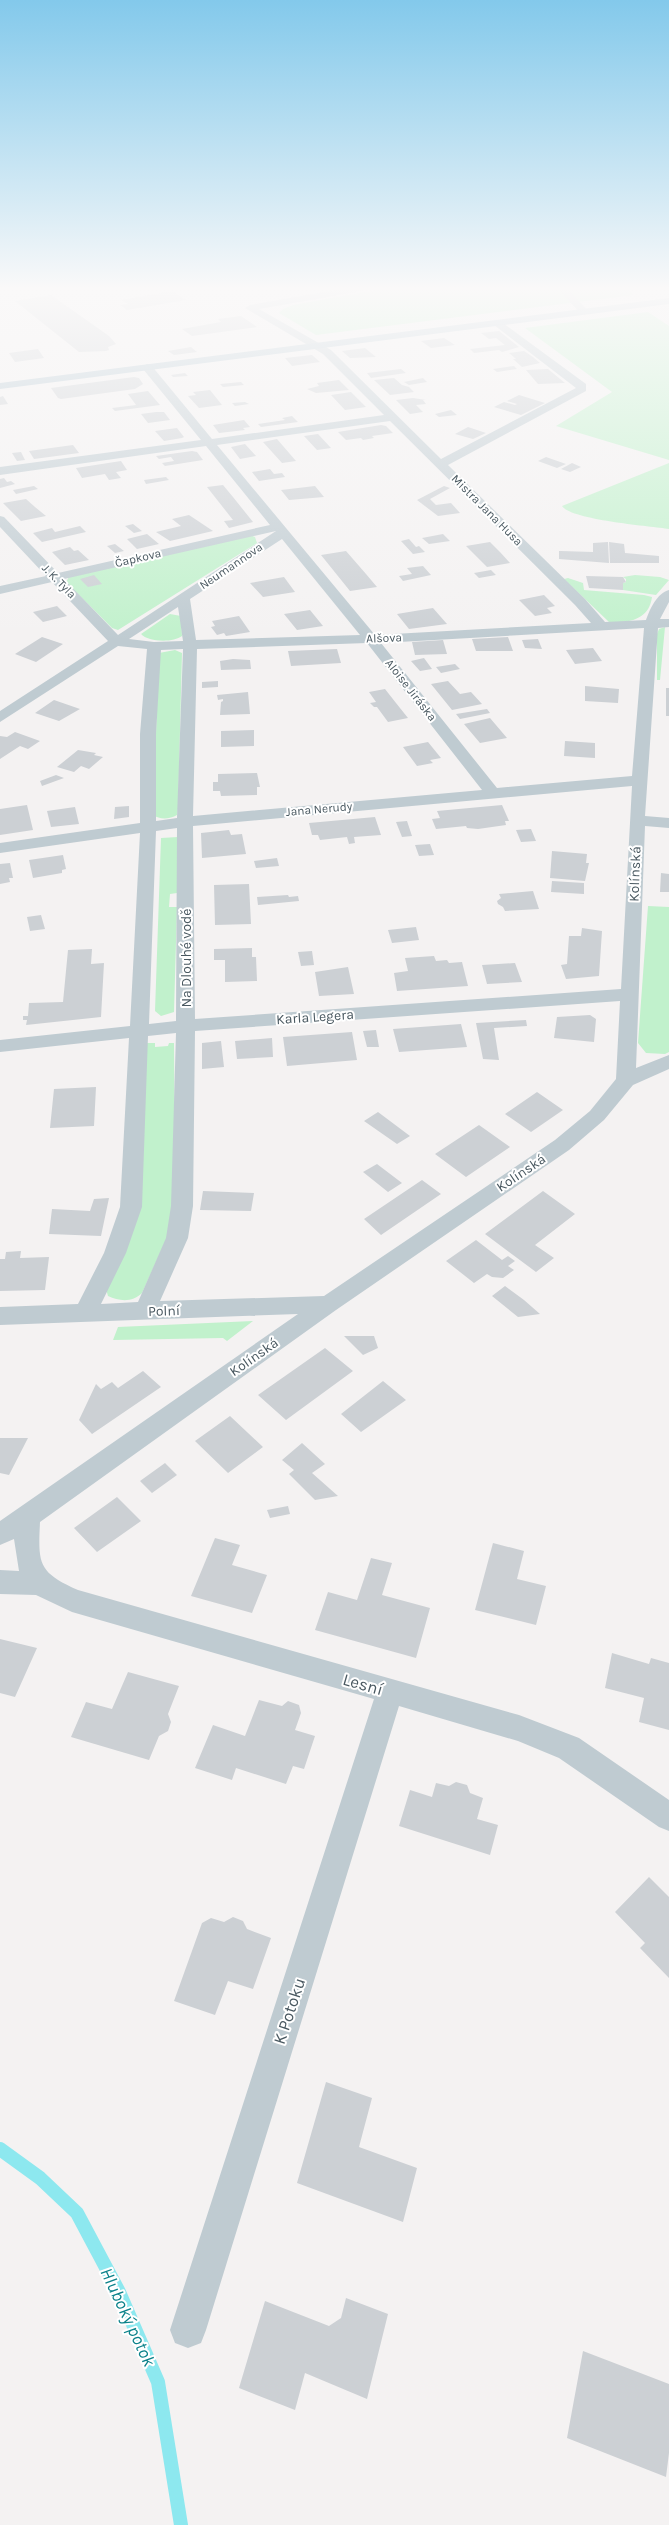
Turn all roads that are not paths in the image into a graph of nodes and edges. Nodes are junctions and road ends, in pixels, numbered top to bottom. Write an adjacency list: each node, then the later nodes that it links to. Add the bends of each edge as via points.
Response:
1 (179, 406): 5 (street)
2 (382, 406): 4 (street, Mistra Jana Husa)
3 (552, 406): 6 (street)
4 (394, 417): 5 (street); 6 (street, Mistra Jana Husa)
5 (209, 443): 7 (street); 9 (street)
6 (440, 464): 15 (street, Mistra Jana Husa, via 580,602)
7 (0, 471)
8 (0, 520): 10 (street, J. K. Tyla)
9 (280, 529): 10 (street, Čapkova); 13 (street, Neumannova); 16 (street, Aloise Jiráska)
10 (55, 576): 11 (street, Čapkova); 17 (street, J. K. Tyla)
11 (0, 590)
12 (669, 594): 14 (street, Kolínská, via 657,608)
13 (183, 598): 17 (street, Neumannova); 18 (street, Na Dlouhé vodě)
14 (660, 624): 15 (street, Alšova); 21 (street, Kolínská)
15 (602, 628): 16 (street, Alšova)
16 (371, 639): 18 (street, Alšova); 22 (street, Aloise Jiráska)
17 (118, 642): 19 (street, Alšova); 20 (street, Neumannova)
18 (190, 644): 19 (street, Alšova); 24 (street, Na Dlouhé vodě)
19 (154, 646): 26 (street, via 148,734)
20 (0, 718)
21 (640, 780): 22 (street, Jana Nerudy); 23 (street, Kolínská)
22 (492, 792): 24 (street, Jana Nerudy)
23 (637, 820): 25 (street); 28 (street, Kolínská)
24 (185, 822): 26 (street, Jana Nerudy); 29 (street, Na Dlouhé vodě)
25 (669, 823)
26 (148, 828): 27 (street, Jana Nerudy); 30 (street)
27 (0, 848)
28 (630, 994): 29 (street, Karla Legera); 33 (street, Kolínská)
29 (186, 1026): 30 (street, Karla Legera); 35 (street, Na Dlouhé vodě, via 182,1206 177,1238)
30 (139, 1031): 31 (street, Karla Legera); 36 (street, via 131,1207 115,1254)
31 (0, 1046)
32 (669, 1061): 33 (street)
33 (626, 1080): 34 (street, Kolínská, via 614,1098 582,1130)
34 (328, 1304): 35 (street, Polní); 38 (street, Kolínská)
35 (145, 1311): 36 (street, Polní)
36 (85, 1313): 37 (street, Polní)
37 (0, 1316)
38 (28, 1517): 39 (street, Kolínská); 41 (street, via 29,1564)
39 (0, 1534)
40 (0, 1582): 41 (street, Lesní)
41 (40, 1584): 42 (street, Lesní, via 72,1600)
42 (390, 1691): 43 (street, Lesní, via 518,1728 569,1748); 44 (street, K Potoku)
43 (669, 1817)
44 (188, 2330)

